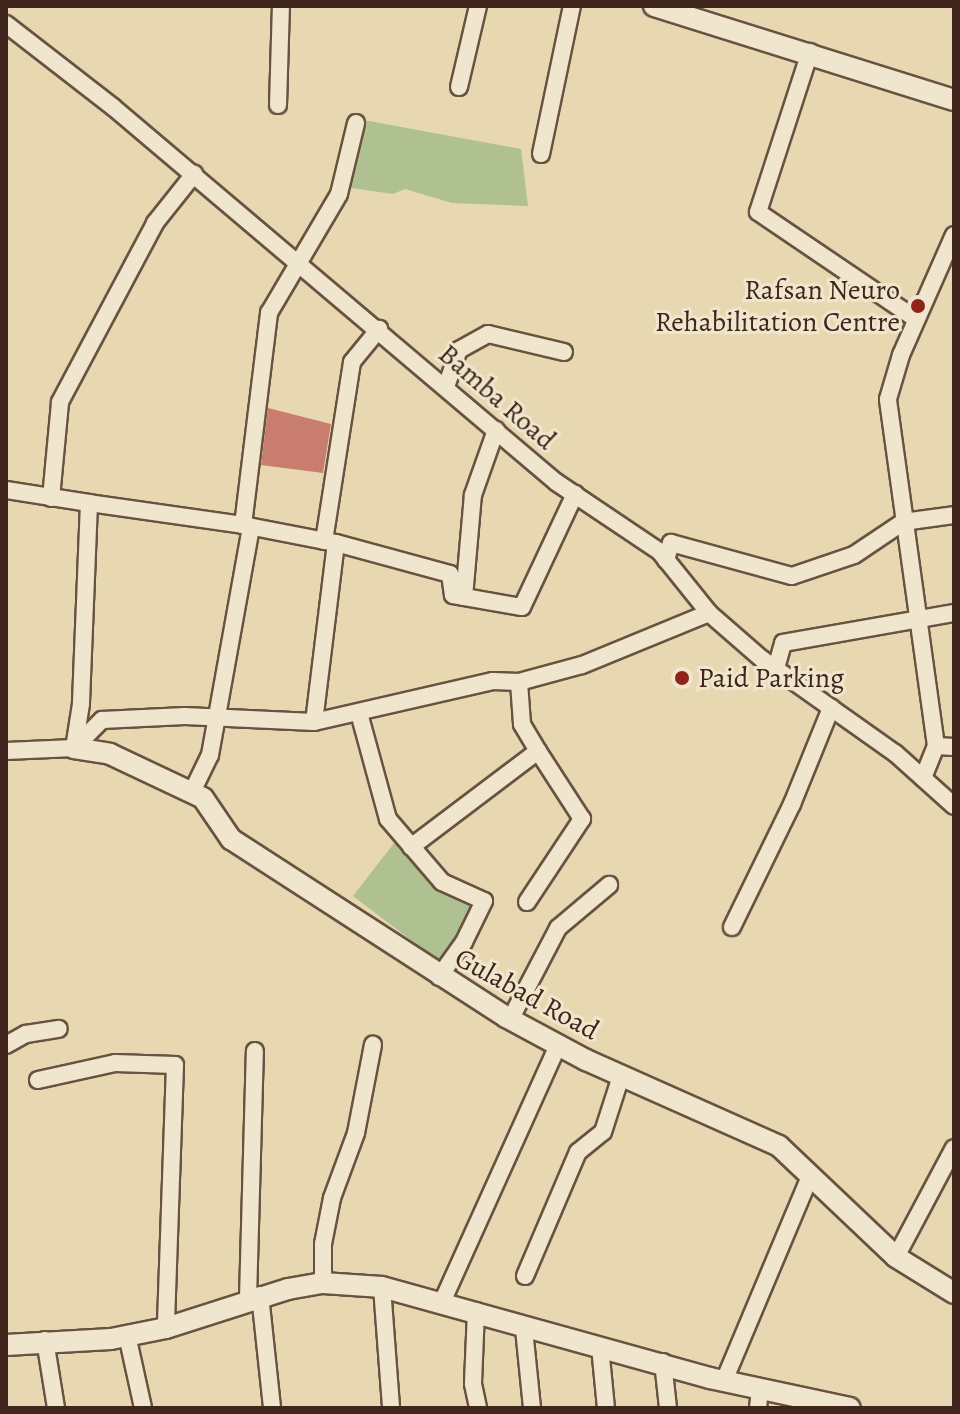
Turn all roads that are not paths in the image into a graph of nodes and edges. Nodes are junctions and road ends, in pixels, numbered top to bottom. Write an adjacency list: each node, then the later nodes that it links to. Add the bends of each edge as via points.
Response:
1 (281, 6): 9 (street)
2 (478, 6): 7 (street)
3 (572, 6): 11 (street)
4 (654, 6): 6 (street)
5 (6, 24): 12 (street, Bamba Road)
6 (810, 52): 8 (street); 15 (street, via 758,212)
7 (459, 87)
8 (954, 100)
9 (278, 105)
10 (356, 123): 14 (street, via 339,194)
11 (541, 154)
12 (194, 174): 14 (street, Bamba Road); 22 (street, via 155,223 60,402)
13 (954, 235): 15 (street)
14 (301, 264): 16 (street, Bamba Road); 26 (street, via 269,313)
15 (916, 319): 25 (street, via 888,399)
16 (379, 329): 18 (street, Bamba Road); 27 (street, via 352,362)
17 (564, 352): 18 (street, via 488,334 459,350)
18 (446, 387): 19 (street, Bamba Road)
19 (496, 430): 21 (street, Bamba Road); 29 (street, via 473,495)
20 (6, 490): 22 (street)
21 (575, 494): 28 (street, Bamba Road); 29 (street, via 522,607)
22 (51, 498): 23 (street)
23 (89, 503): 26 (street); 41 (street, via 81,704)
24 (954, 515): 25 (street)
25 (903, 522): 28 (street, via 854,555 792,576 671,543); 32 (street)
26 (247, 526): 27 (street); 37 (street)
27 (330, 542): 29 (street, via 450,574 453,595); 38 (street)
28 (666, 560): 30 (street, Bamba Road)
29 (464, 597)
30 (709, 613): 33 (street, Bamba Road); 34 (street, via 582,665)
31 (954, 613): 32 (street)
32 (916, 619): 33 (street, via 783,643); 39 (street)
33 (776, 668): 35 (street, Bamba Road)
34 (519, 682): 36 (street, via 493,681); 43 (street, via 522,724)
35 (831, 708): 44 (street, Bamba Road); 50 (street, via 792,804)
36 (359, 713): 38 (street); 47 (street, via 388,819)
37 (216, 717): 38 (street); 41 (street, via 102,720); 45 (street, via 210,755)
38 (314, 722)
39 (936, 746): 40 (street); 44 (street)
40 (954, 747)
41 (74, 748): 42 (street); 45 (street, Gulabad Road, via 110,754)
42 (6, 751)
43 (538, 751): 47 (street); 49 (street, via 582,819)
44 (923, 778): 46 (street, Bamba Road)
45 (192, 792): 51 (street, Gulabad Road, via 203,798 231,839)
46 (954, 806)
47 (411, 847): 51 (street, via 442,882 484,901)
48 (609, 885): 52 (street, via 558,928)
49 (527, 902)
50 (732, 927)
51 (439, 977): 52 (street, Gulabad Road)
52 (510, 1020): 56 (street, Gulabad Road)
53 (59, 1029): 54 (street, via 26,1034)
54 (6, 1045)
55 (373, 1045): 64 (street, via 356,1133 332,1198 323,1244)
56 (558, 1045): 58 (street, Gulabad Road); 68 (street)
57 (255, 1051): 67 (street)
58 (621, 1076): 61 (street, Gulabad Road, via 779,1146); 63 (street, via 603,1132 578,1152)
59 (38, 1080): 70 (street, via 115,1063 175,1065)
60 (954, 1148): 62 (street)
61 (810, 1176): 62 (street, Gulabad Road); 77 (street)
62 (896, 1257): 66 (street, Gulabad Road)
63 (525, 1276)
64 (323, 1283): 65 (street); 67 (street)
65 (382, 1287): 68 (street); 82 (street)
66 (954, 1293)
67 (254, 1296): 70 (street); 81 (street)
68 (443, 1300): 69 (street)
69 (476, 1311): 71 (street); 83 (street, via 473,1384)
70 (166, 1328): 72 (street)
71 (524, 1329): 75 (street); 84 (street)
72 (127, 1335): 73 (street); 80 (street)
73 (45, 1340): 74 (street); 79 (street)
74 (6, 1345)
75 (600, 1347): 76 (street); 85 (street)
76 (663, 1362): 77 (street); 86 (street)
77 (724, 1381): 78 (street)
78 (759, 1398): 87 (street)
79 (56, 1408)
80 (143, 1408)
81 (272, 1408)
82 (391, 1408)
83 (478, 1408)
84 (532, 1408)
85 (606, 1408)
86 (668, 1408)
87 (850, 1408)

